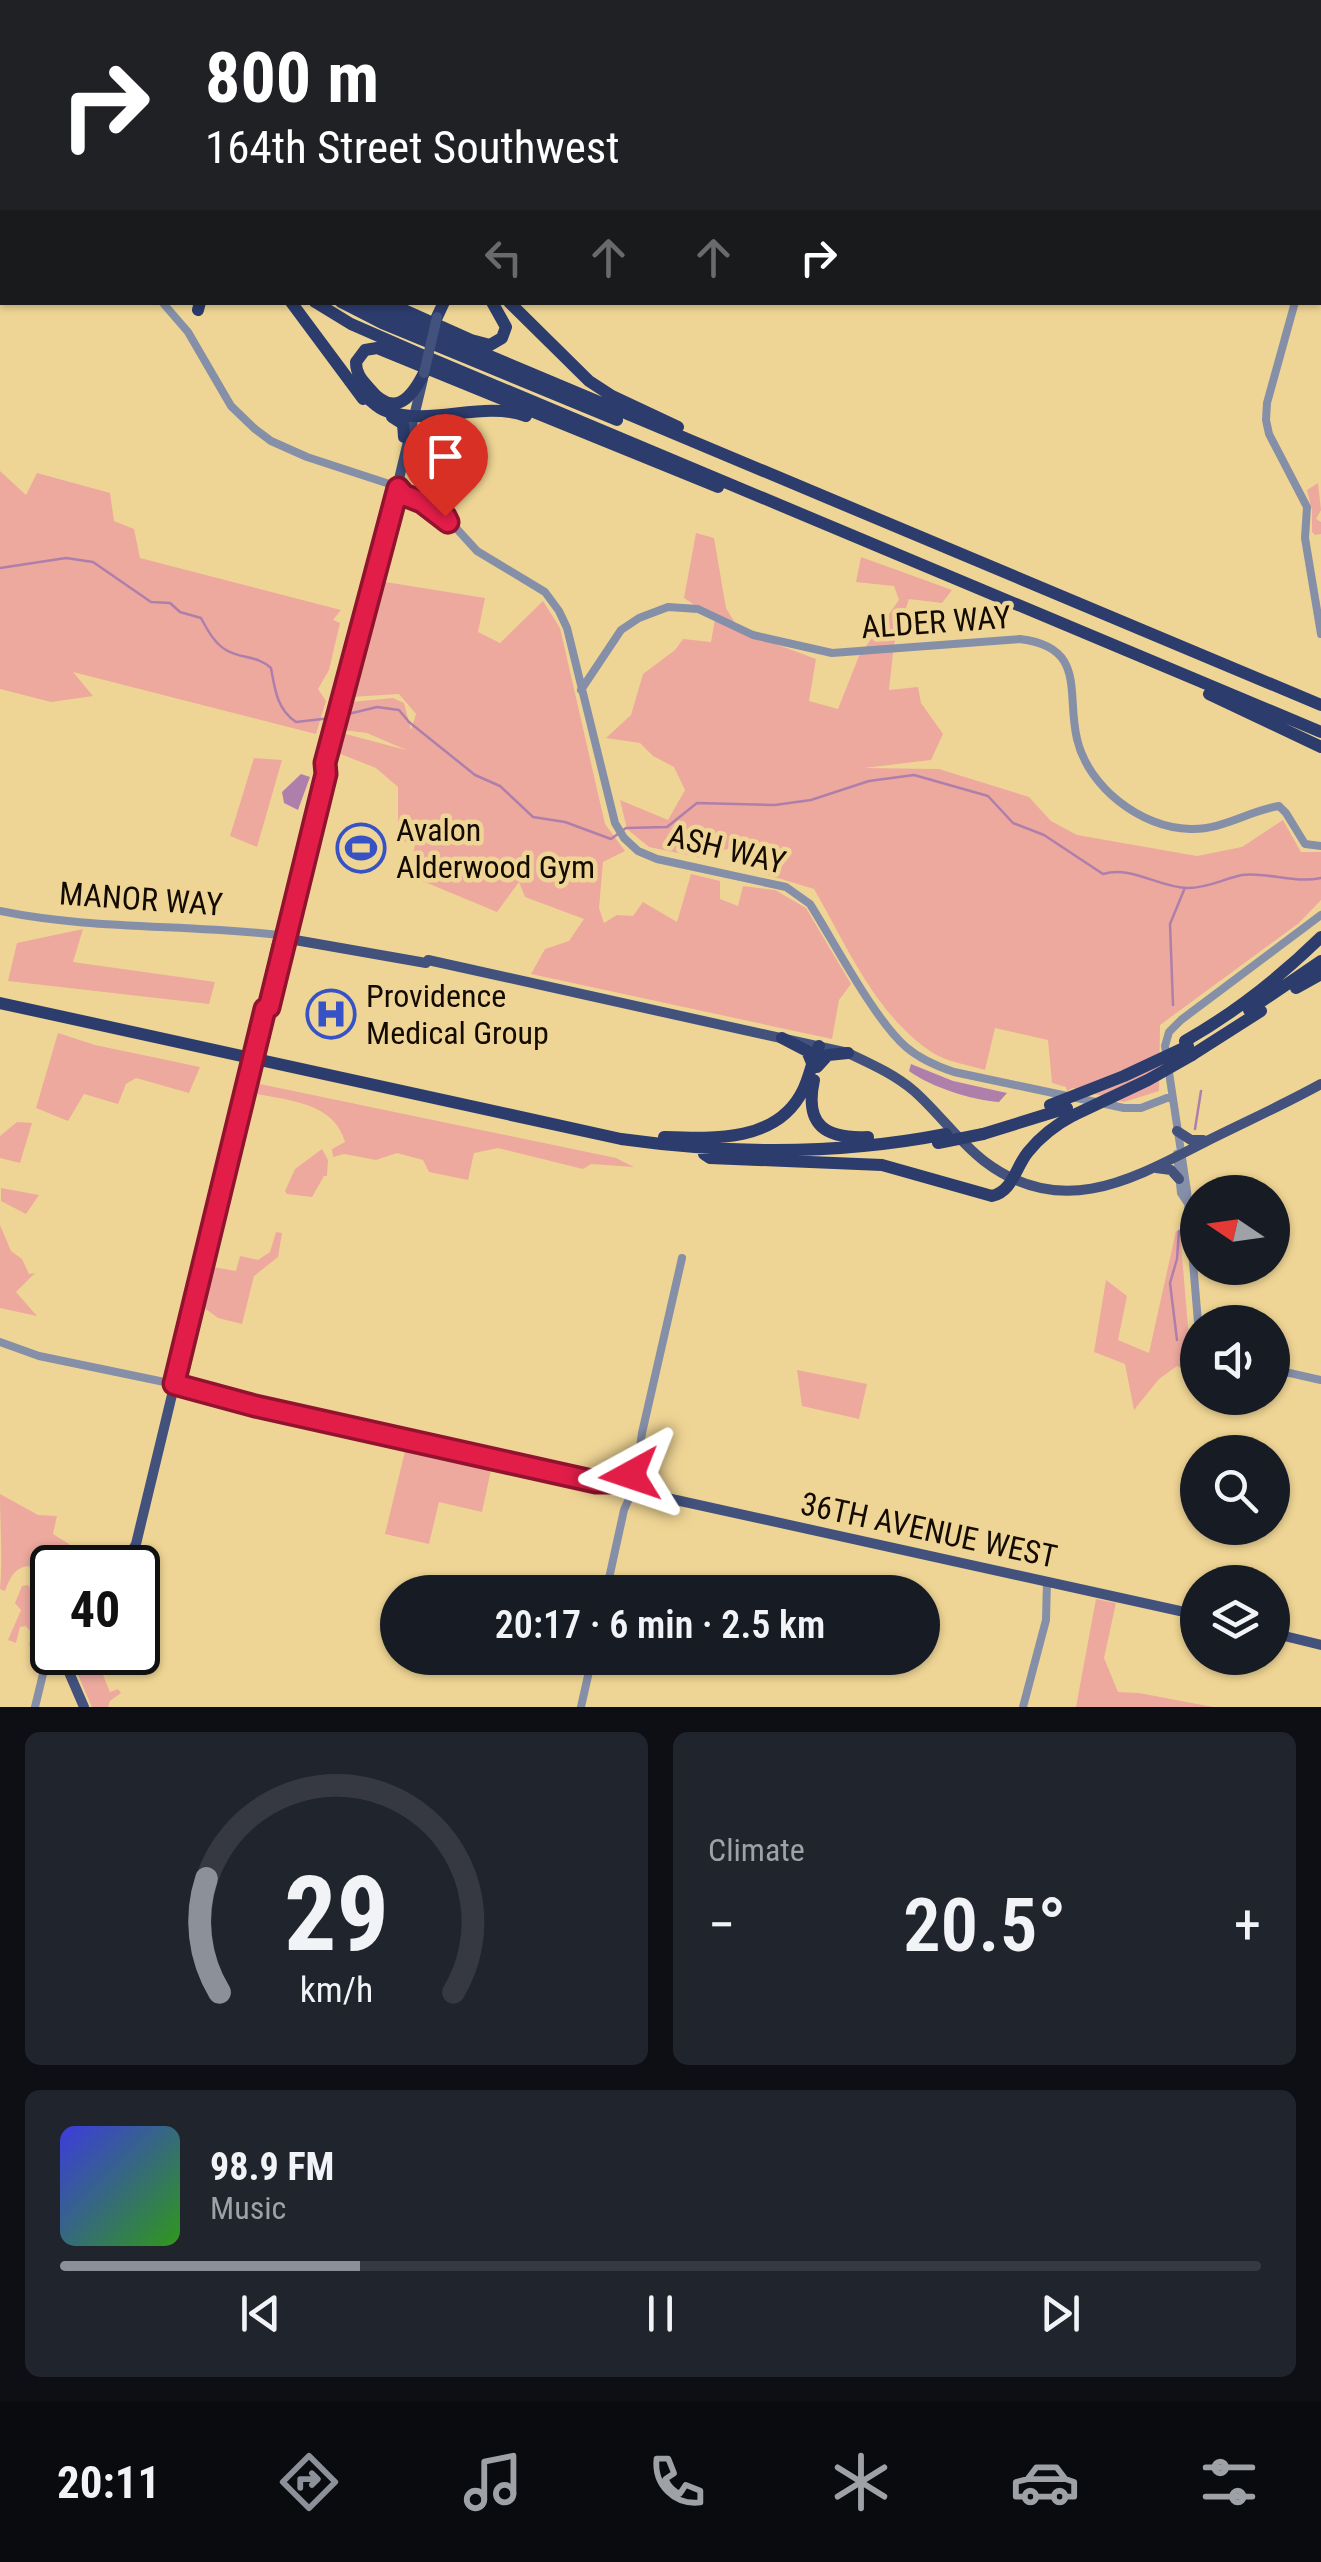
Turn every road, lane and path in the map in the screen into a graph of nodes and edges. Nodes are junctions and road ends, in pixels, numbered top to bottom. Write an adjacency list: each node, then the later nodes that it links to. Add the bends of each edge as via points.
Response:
1 (165, 305): 20 (street, ASH WAY, via 231,406 255,430 284,448)
2 (293, 305): 14 (highway)
3 (322, 305): 17 (highway, via 386,340)
4 (343, 305): 17 (highway)
5 (344, 305): 18 (highway, via 580,406)
6 (368, 305): 18 (highway)
7 (393, 305): 9 (highway, via 490,345 506,327)
8 (442, 305): 12 (highway)
9 (494, 305)
10 (512, 305): 21 (highway, via 600,388)
11 (1294, 305): 23 (street, via 1266,423 1307,507)
12 (438, 318): 13 (main road, bridge)
13 (424, 373): 15 (main road); 19 (highway, via 409,397 388,403 359,376 356,362 364,350 376,348)
14 (361, 394): 15 (highway, via 387,412); 16 (highway, via 378,413 402,421)
15 (413, 415): 16 (main road); 19 (highway, via 516,412); 20 (main road)
16 (404, 437): 20 (main road)
17 (630, 440): 22 (highway)
18 (733, 459): 21 (highway)
19 (656, 462): 22 (highway)
20 (394, 487): 26 (street, ASH WAY, via 448,522 477,552 552,599); 33 (main road)
21 (824, 498): 27 (highway)
22 (784, 508): 25 (highway)
23 (1318, 599): 24 (street)
24 (1321, 634)
25 (1126, 652): 28 (highway); 29 (highway)
26 (581, 690): 30 (street, ALDER WAY, via 621,630 668,607 698,609 753,635 832,654 1036,641 1068,668 1083,756 1125,804 1163,824 1191,829 1279,806 1305,844); 44 (street, ASH WAY, via 620,833 658,859 799,894 911,1051 932,1064 1124,1108)
27 (1321, 705)
28 (1321, 732)
29 (1321, 747)
30 (1321, 846)
31 (0, 912): 33 (street, MANOR WAY)
32 (1321, 915): 44 (street, via 1171,1028 1166,1046)
33 (285, 936): 38 (main road, via 370,945); 62 (main road, bridge, via 262,1006)
34 (1321, 937): 40 (highway)
35 (1321, 961): 40 (highway)
36 (1321, 972): 40 (highway, via 1218,1038)
37 (0, 1006): 46 (highway); 52 (highway, via 566,1136)
38 (782, 1038): 39 (main road); 42 (highway, via 807,1050)
39 (819, 1046): 41 (main road); 42 (highway)
40 (1189, 1048): 45 (highway, bridge); 47 (highway, bridge)
41 (848, 1053): 42 (highway); 55 (main road, via 904,1083 978,1156)
42 (815, 1065): 46 (highway, via 788,1110 741,1135 650,1136); 49 (highway, via 811,1104 828,1132)
43 (1321, 1084): 50 (main road)
44 (1172, 1096): 48 (street)
45 (1070, 1112): 47 (highway); 55 (highway, via 1030,1149)
46 (533, 1121): 49 (highway, via 621,1139 737,1150)
47 (981, 1130): 49 (highway, bridge)
48 (1177, 1131): 50 (main road); 51 (street)
49 (935, 1137): 52 (highway, via 864,1153)
50 (1209, 1140): 51 (main road)
51 (1179, 1152): 53 (main road); 54 (street); 56 (street)
52 (704, 1154): 55 (highway, via 882,1166 992,1196)
53 (1155, 1168): 55 (main road, via 1075,1191); 56 (main road)
54 (1183, 1175)
55 (1013, 1178)
56 (1179, 1179): 57 (street)
57 (1180, 1186)
58 (682, 1258): 63 (street)
59 (0, 1342): 62 (street, 36TH AVENUE WEST)
60 (1290, 1372): 61 (street)
61 (1321, 1380)
62 (174, 1384): 63 (main road, 36TH AVENUE WEST); 64 (main road)
63 (629, 1487): 65 (street); 66 (main road, 36TH AVENUE WEST)
64 (135, 1545)
65 (610, 1575)
66 (1047, 1581): 67 (main road, 36TH AVENUE WEST); 76 (street, via 1046,1620)
67 (1180, 1611)
68 (1290, 1637): 69 (main road)
69 (1321, 1645)
70 (43, 1675): 73 (street)
71 (70, 1675): 74 (main road)
72 (588, 1675): 75 (street)
73 (36, 1707)
74 (84, 1707)
75 (581, 1707)
76 (1023, 1707)

